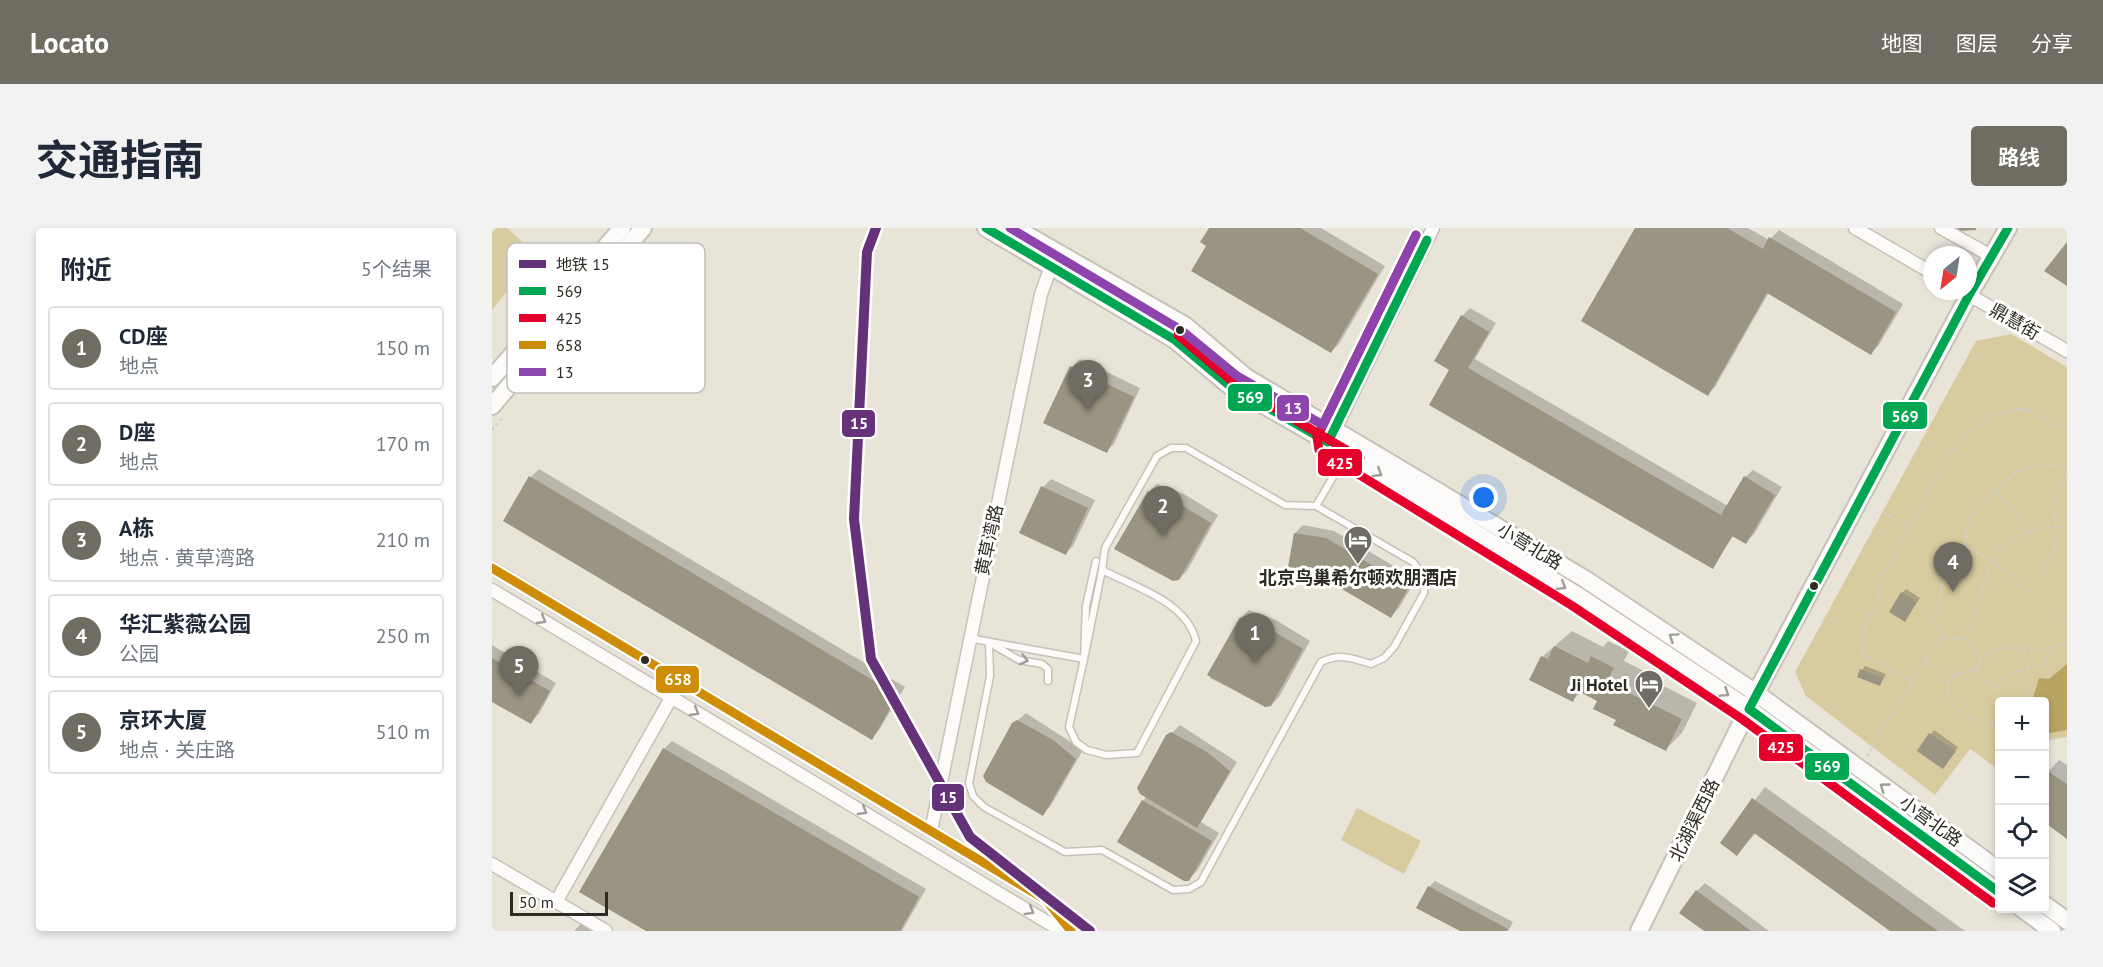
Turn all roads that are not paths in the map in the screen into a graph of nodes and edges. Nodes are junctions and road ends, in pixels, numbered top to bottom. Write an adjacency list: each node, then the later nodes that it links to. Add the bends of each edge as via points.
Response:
1 (622, 228): 9 (street)
2 (643, 228): 10 (street)
3 (986, 228): 12 (street, 小营北路)
4 (1015, 228): 12 (street, 小营北路)
5 (1433, 228): 22 (street)
6 (1856, 228): 13 (street)
7 (1941, 228): 11 (street)
8 (2008, 228): 11 (street, 北湖渠西路)
9 (609, 243)
10 (630, 243)
11 (1991, 256): 14 (street, 北湖渠西路)
12 (1054, 259): 22 (street, 小营北路, via 1186,326 1246,378); 28 (street, 黄草湾路, via 1041,294)
13 (1923, 268)
14 (1977, 277)
15 (1977, 299): 17 (street, 鼎慧街)
16 (1962, 300): 34 (street, 北湖渠西路)
17 (2067, 351)
18 (507, 361): 19 (street)
19 (492, 378)
20 (507, 388): 21 (street)
21 (492, 406)
22 (1332, 436): 23 (lane, via 1332,477); 34 (street, 小营北路, via 1577,595)
23 (1316, 506): 26 (lane, via 1285,505 1186,448 1171,448 1156,456 1105,548); 29 (lane, via 1413,562 1425,577 1424,593 1384,658 1371,664 1334,656 1322,662 1201,882 1190,889 1173,890 1102,850 1065,852 984,807 974,796 969,783 990,676)
24 (1095, 561): 30 (lane, via 1086,606)
25 (492, 568): 31 (street)
26 (1102, 570): 30 (lane); 30 (lane, via 1176,609 1192,626 1196,641 1137,753 1106,755 1076,742 1069,727)
27 (492, 590): 33 (street, one-way to 33)
28 (969, 638): 29 (lane); 35 (street, 黄草湾路)
29 (990, 643): 30 (lane); 32 (lane, one-way to 32, via 1019,660 1042,664 1048,669)
30 (1084, 659)
31 (680, 681): 33 (street); 35 (street)
32 (1048, 681)
33 (671, 697): 39 (street); 45 (street, one-way to 45)
34 (1753, 701): 37 (street, 小营北路, one-way to 34); 38 (street, 小营北路); 47 (street, 北湖渠西路)
35 (930, 831): 46 (street, via 1046,900)
36 (492, 864): 39 (street)
37 (1995, 868)
38 (1995, 889)
39 (556, 902): 44 (street)
40 (2049, 908): 42 (street)
41 (2025, 913): 43 (street)
42 (2067, 921)
43 (2041, 928)
44 (606, 931)
45 (1062, 931)
46 (1071, 931)
47 (1639, 931)

